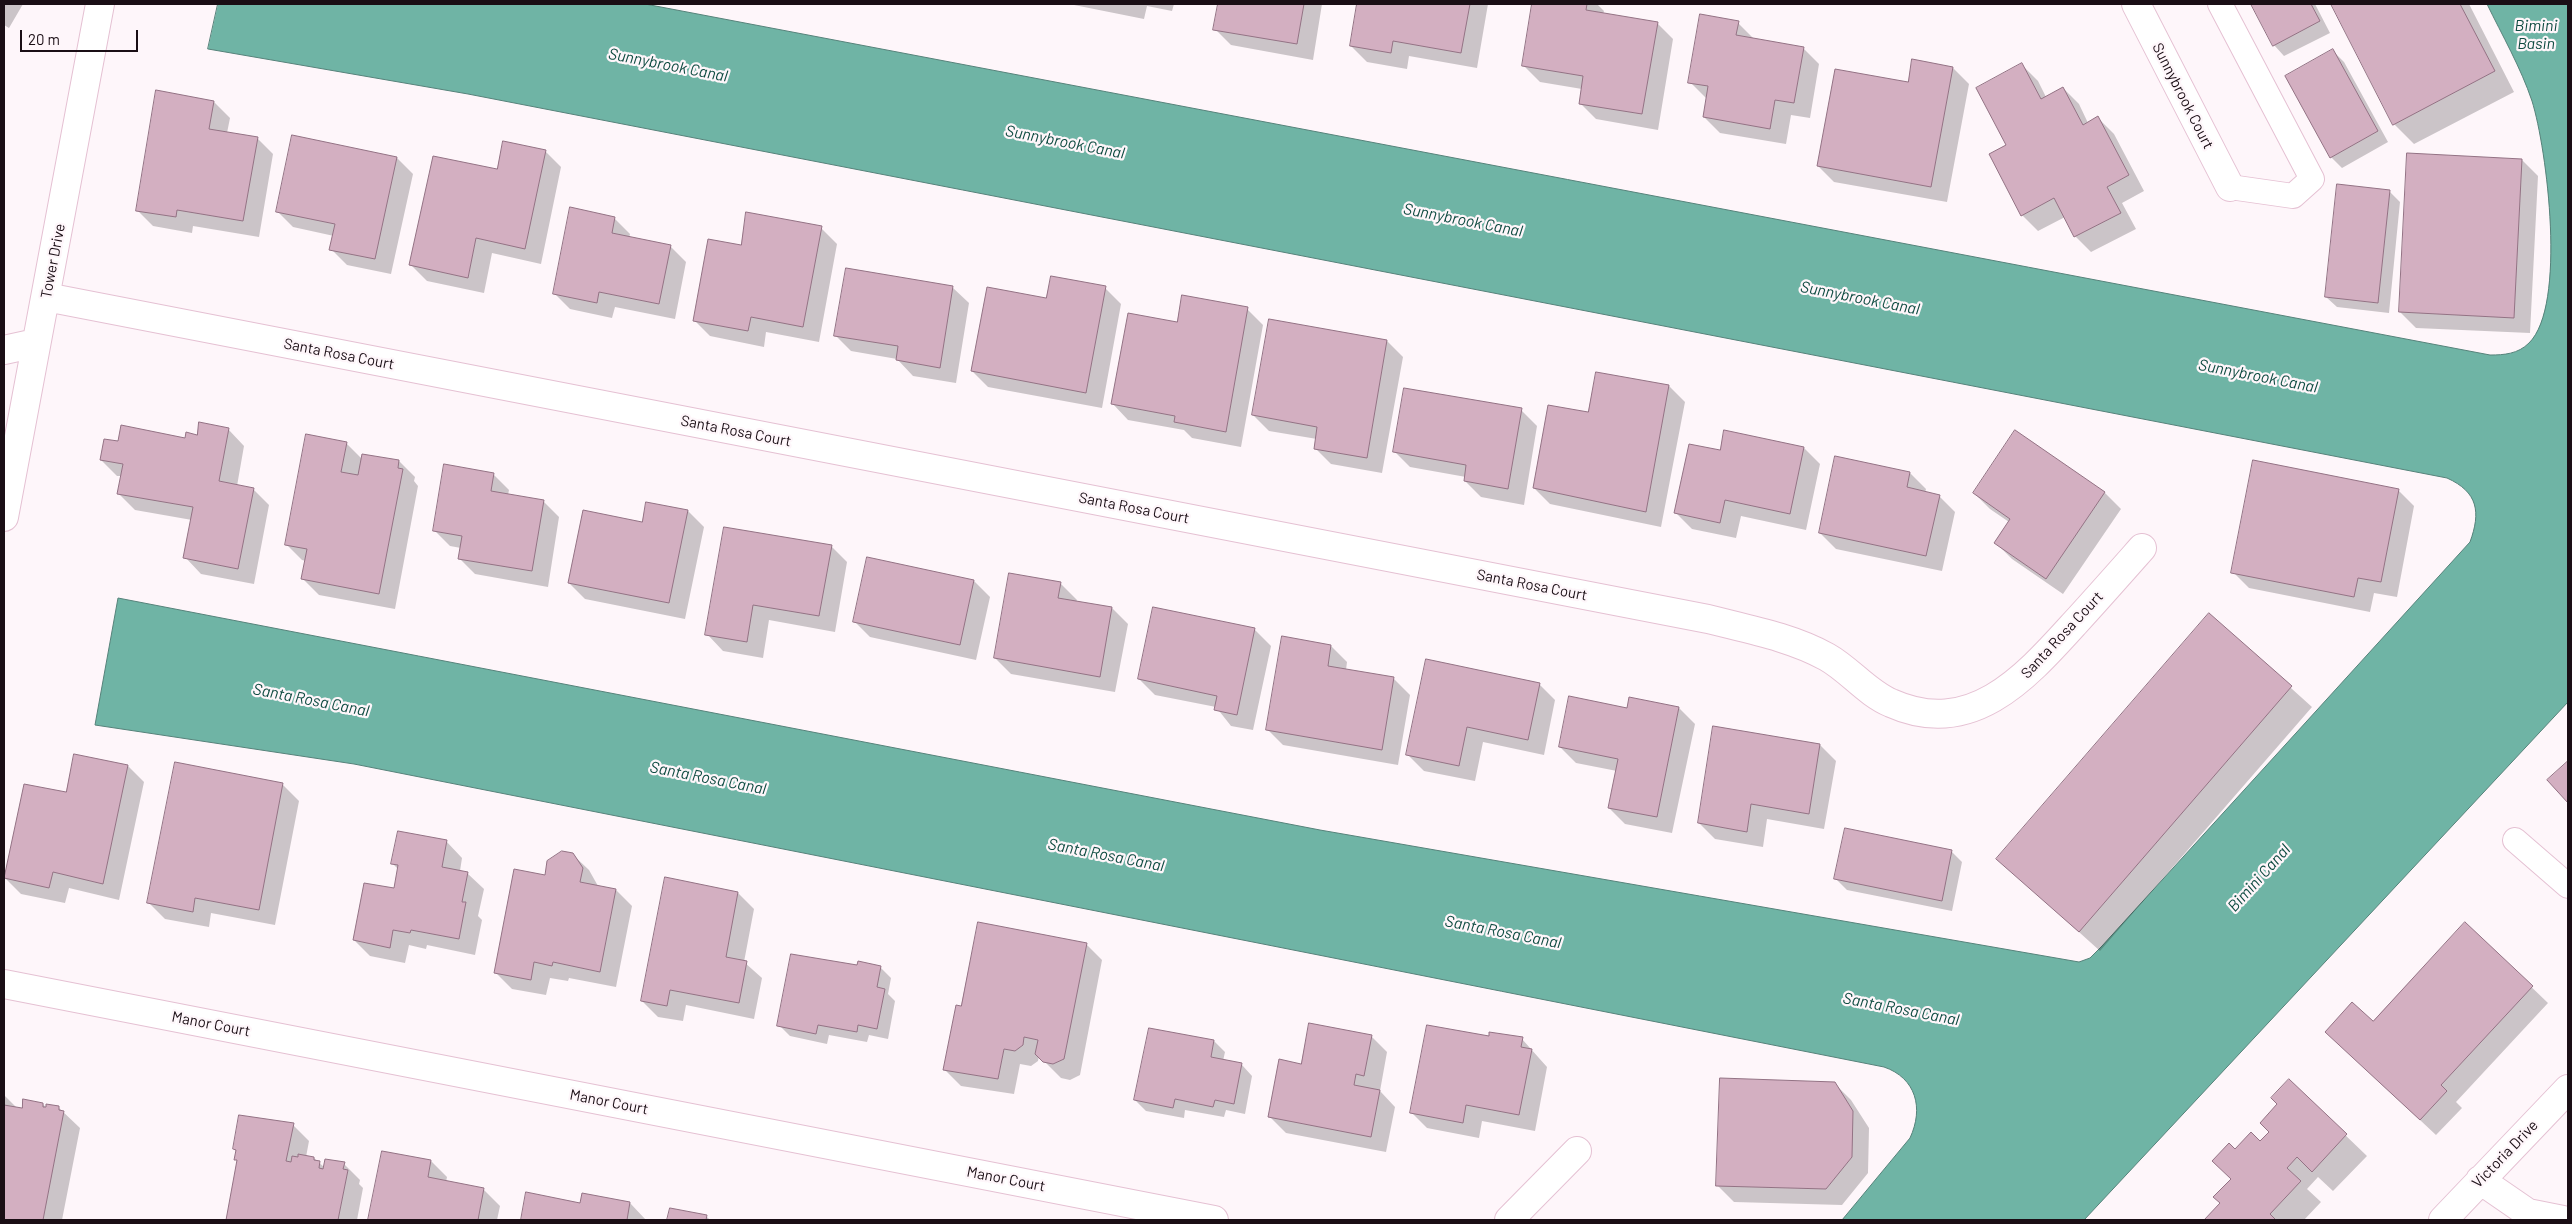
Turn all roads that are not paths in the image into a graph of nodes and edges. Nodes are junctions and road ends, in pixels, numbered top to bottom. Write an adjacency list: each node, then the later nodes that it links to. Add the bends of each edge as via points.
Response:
1 (100, 4): 5 (street, Tower Drive)
2 (2136, 4): 4 (street, Sunnybrook Court)
3 (2220, 4): 4 (lane, via 2312,179 2293,196)
4 (2230, 187)
5 (46, 297): 6 (street, Tower Drive); 9 (street, Santa Rosa Court, via 1708,619 1807,648 1844,668 1889,703 1931,714 1982,705 2010,688 2032,670)
6 (36, 343): 7 (street); 8 (street, Tower Drive)
7 (4, 350)
8 (4, 517)
9 (2142, 548)
10 (2515, 840): 11 (lane)
11 (2568, 886)
12 (4, 984): 16 (street, Manor Court)
13 (2568, 1089): 15 (street, Victoria Drive)
14 (1577, 1151): 17 (street)
15 (2480, 1180): 18 (street, Victoria Drive); 19 (street, via 2528,1213)
16 (1214, 1220)
17 (1509, 1220)
18 (2443, 1220)
19 (2563, 1220)

